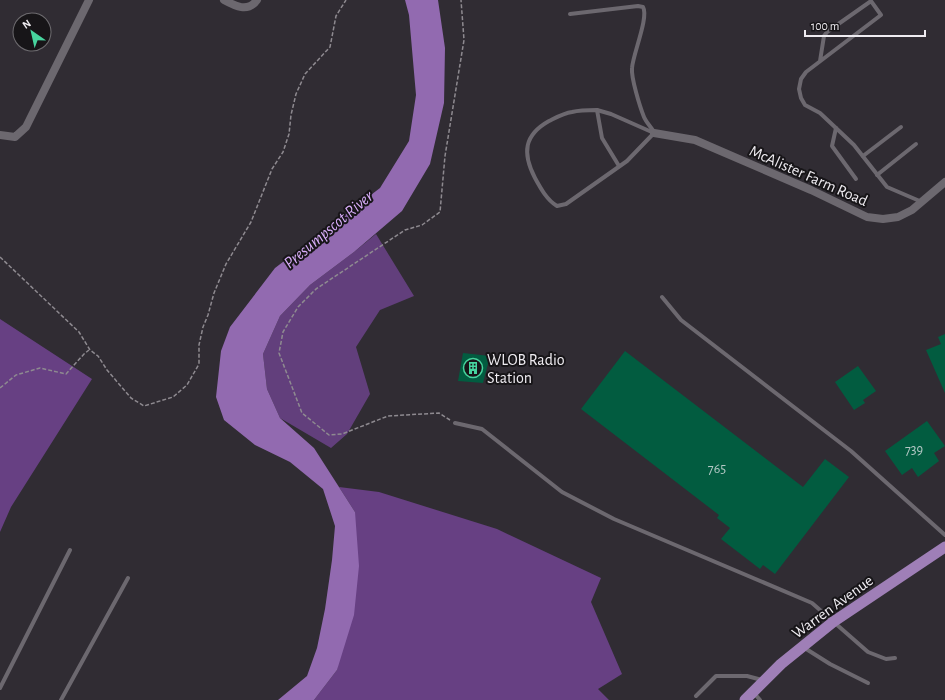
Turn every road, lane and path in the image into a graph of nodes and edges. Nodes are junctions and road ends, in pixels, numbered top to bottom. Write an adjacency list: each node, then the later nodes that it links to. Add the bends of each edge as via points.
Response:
1 (89, 0): 12 (street, via 26,127 15,137)
2 (224, 0): 3 (street, via 242,8 249,7)
3 (257, 0)
4 (346, 0): 22 (path, via 336,16 330,47 305,74 299,87 289,134 250,222 226,264 214,293 199,345 199,364 187,384 173,396 144,406 131,398 98,356)
5 (461, 0): 24 (path, via 464,40 445,156 440,212 422,225 405,230 316,289 298,307 283,332 279,353 302,413 329,435 342,434 388,416 439,413)
6 (570, 14): 11 (lane, via 643,7 644,20 632,69 644,118)
7 (820, 61): 7 (lane, via 881,15 871,1 827,32); 10 (lane, via 806,72 801,80 801,98 805,105 820,113)
8 (597, 110): 11 (lane); 15 (lane, via 602,138); 15 (lane, via 572,112 542,125 532,134 526,150 528,165 550,202 557,206 566,204)
9 (901, 127): 14 (lane)
10 (836, 128): 14 (lane); 17 (lane, via 832,146)
11 (654, 133): 15 (lane); 19 (street, McAlister Farm Road, via 695,140 867,217 898,217)
12 (0, 135)
13 (916, 144): 16 (lane)
14 (863, 156): 16 (lane)
15 (619, 166)
16 (877, 175): 19 (lane, via 887,187)
17 (856, 179)
18 (945, 182): 19 (street, McAlister Farm Road)
19 (922, 202)
20 (0, 257): 22 (path, via 79,332)
21 (662, 297): 25 (lane, via 681,320 851,451)
22 (90, 350): 23 (path, via 66,374 40,368 16,374)
23 (0, 388)
24 (455, 423): 29 (lane, via 482,429 562,492 608,516 812,603)
25 (945, 535)
26 (945, 547): 29 (main road, Warren Avenue)
27 (70, 550): 34 (lane)
28 (128, 578): 37 (lane)
29 (834, 622): 30 (main road, Warren Avenue); 31 (lane, via 868,652 886,659)
30 (803, 647): 32 (main road, Warren Avenue); 33 (lane)
31 (895, 658)
32 (764, 680): 35 (lane, via 747,676 716,676); 36 (main road, Warren Avenue)
33 (868, 683)
34 (0, 688)
35 (696, 696)
36 (753, 697)
37 (61, 700)

